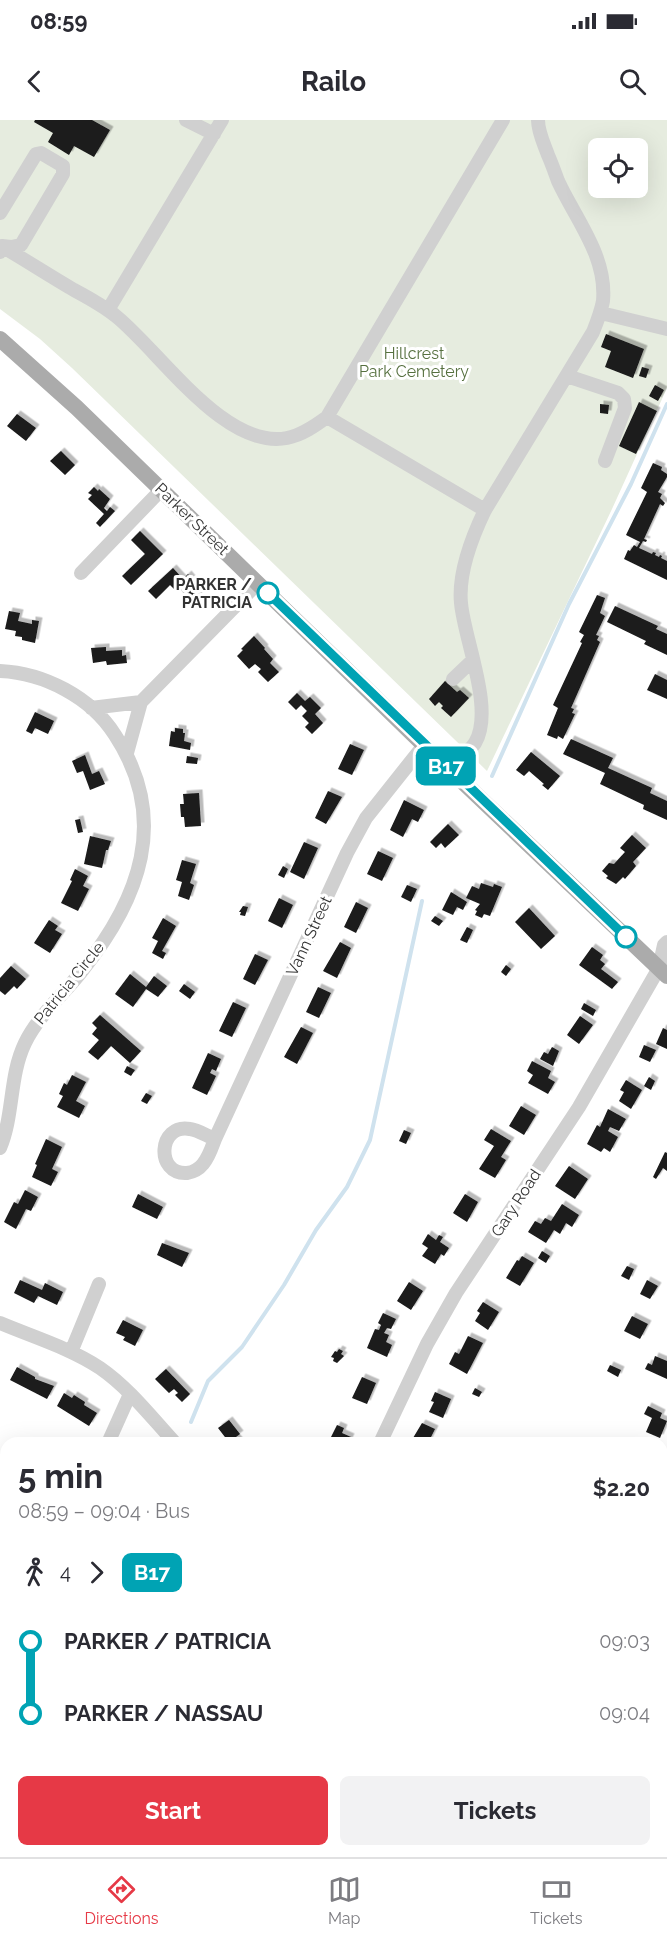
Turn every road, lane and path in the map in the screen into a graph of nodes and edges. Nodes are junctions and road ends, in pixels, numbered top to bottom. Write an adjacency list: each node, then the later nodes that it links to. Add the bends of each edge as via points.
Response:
1 (186, 120): 5 (street)
2 (222, 120): 5 (street)
3 (503, 120): 13 (street)
4 (538, 120): 9 (street, via 558,181 599,263)
5 (214, 134): 8 (street)
6 (0, 213): 7 (street, via 36,154 44,154 63,166 63,174 21,244)
7 (1, 247): 8 (street)
8 (108, 310): 13 (street, via 216,413 243,432 263,438 288,438 300,435)
9 (601, 313): 10 (street); 12 (street)
10 (667, 329)
11 (0, 339): 15 (main road, Parker Street)
12 (567, 376): 14 (street, via 618,393 624,399 626,406); 16 (street)
13 (327, 417): 16 (street)
14 (605, 461)
15 (161, 490): 17 (street); 18 (main road, Parker Street)
16 (485, 510): 19 (street, via 472,539 461,586)
17 (81, 573)
18 (258, 583): 22 (street); 24 (main road, Parker Street)
19 (473, 660): 21 (street); 26 (street, via 481,728 474,744)
20 (0, 671): 23 (street, Patricia Circle, via 46,680)
21 (453, 679)
22 (141, 702): 23 (street); 25 (street)
23 (92, 708): 25 (street, Patricia Circle)
24 (424, 745): 26 (main road, Parker Street); 29 (street, Vann Street, via 361,826)
25 (127, 753): 30 (street, Patricia Circle, via 138,778 145,811 144,847 135,880 120,913 89,962 25,1041 14,1073)
26 (449, 769): 28 (main road, Parker Street)
27 (667, 942): 28 (street, Gary Road)
28 (664, 969): 37 (street, Gary Road, via 579,1107 456,1293)
29 (216, 1139)
30 (1, 1141)
31 (99, 1284): 33 (street)
32 (0, 1323): 33 (street)
33 (71, 1352): 34 (street, via 102,1369)
34 (130, 1394): 35 (street); 36 (street)
35 (111, 1437)
36 (169, 1437)
37 (383, 1437)

